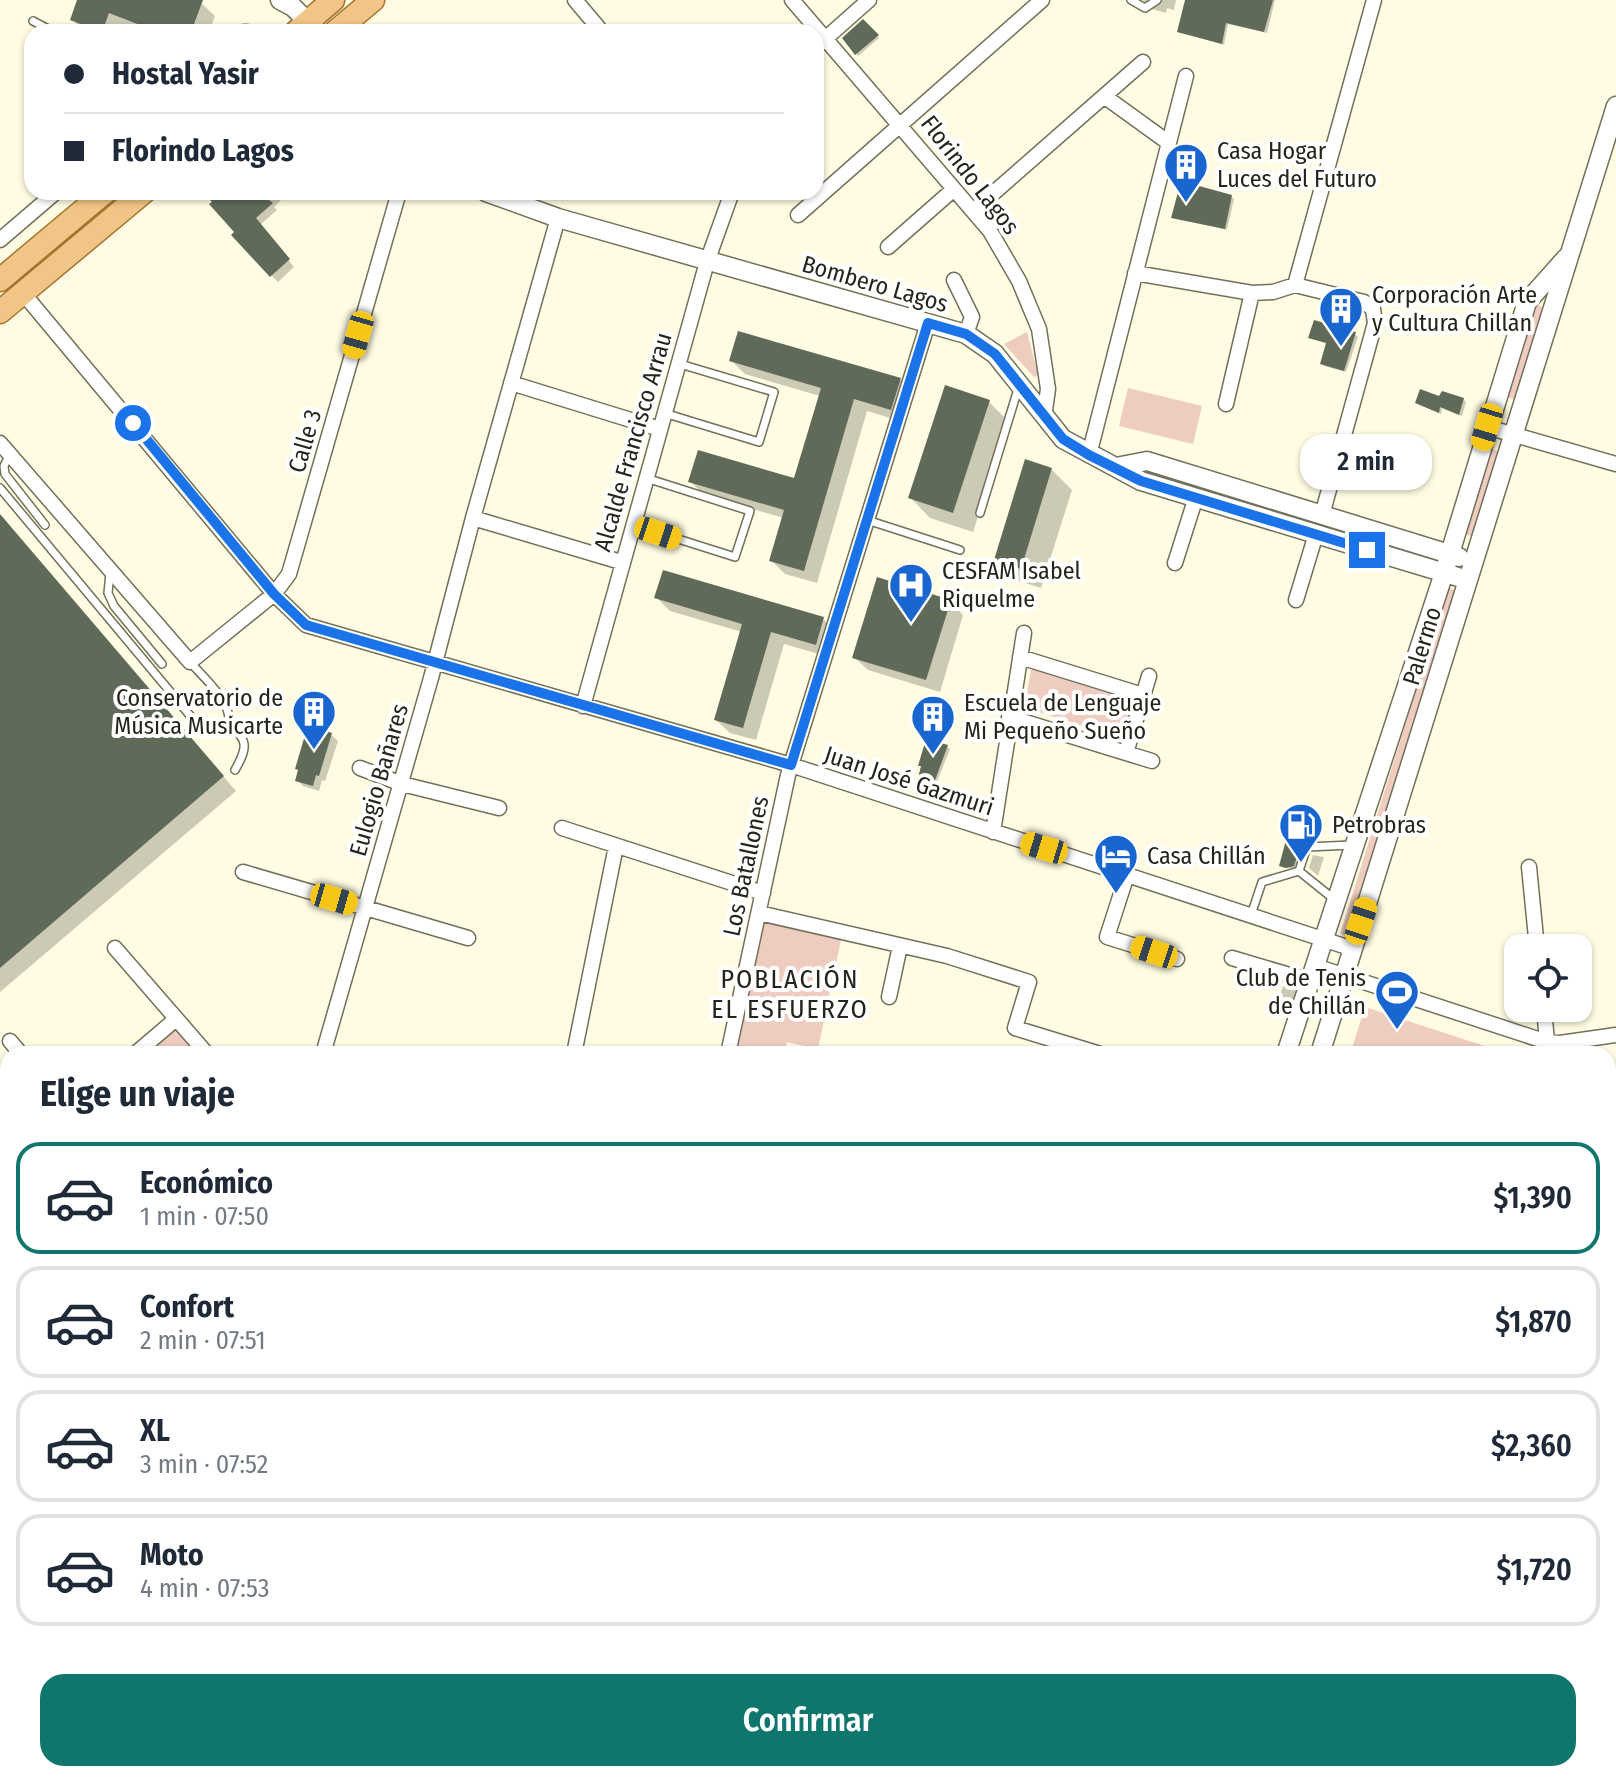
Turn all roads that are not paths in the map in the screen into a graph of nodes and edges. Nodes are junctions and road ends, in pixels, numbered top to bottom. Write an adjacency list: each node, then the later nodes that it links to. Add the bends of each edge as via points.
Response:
1 (280, 0): 13 (street)
2 (333, 0): 14 (main road)
3 (373, 0): 15 (main road)
4 (575, 0): 16 (street)
5 (792, 0): 17 (street, Florindo Lagos)
6 (869, 0): 18 (street)
7 (1042, 0): 24 (street)
8 (1131, 0): 9 (lane, via 1145,8)
9 (1157, 0)
10 (1374, 0): 45 (street)
11 (33, 21): 12 (lane)
12 (39, 24)
13 (305, 24)
14 (312, 24)
15 (344, 24)
16 (595, 24)
17 (808, 24)
18 (824, 40)
19 (824, 46): 24 (street, Florindo Lagos)
20 (1143, 62): 22 (street)
21 (1186, 76): 25 (street)
22 (1104, 96): 25 (street); 35 (street)
23 (1616, 106): 40 (street, Palermo)
24 (900, 124): 26 (street, Florindo Lagos); 27 (street)
25 (1169, 143): 42 (street)
26 (954, 189): 35 (street, Florindo Lagos); 39 (street)
27 (824, 192)
28 (47, 200): 38 (street)
29 (95, 200): 43 (main road)
30 (134, 200): 46 (main road)
31 (397, 200): 82 (street, Calle 3, via 293,565)
32 (530, 200): 37 (street, Bombero Lagos)
33 (729, 200): 41 (street, Alcalde Francisco Arrau)
34 (815, 200): 36 (street)
35 (973, 211): 56 (street, Florindo Lagos, via 1019,281 1039,329 1048,389)
36 (798, 215)
37 (558, 218): 41 (street, Bombero Lagos); 52 (street, Eulogio Bañares)
38 (0, 240)
39 (888, 247)
40 (1570, 253): 57 (street, Palermo, via 1527,302); 59 (street, Palermo)
41 (707, 262): 49 (street, Bombero Lagos); 51 (street, Alcalde Francisco Arrau)
42 (1135, 273): 47 (street); 61 (street)
43 (0, 280)
44 (954, 280): 50 (street, via 972,317)
45 (1295, 285): 47 (street); 68 (street, via 1364,302 1373,309 1375,323)
46 (23, 293): 48 (main road); 82 (street, Juan José Gazmuri)
47 (1252, 293): 54 (street)
48 (0, 312)
49 (928, 323): 50 (street, Bombero Lagos); 70 (street, Los Batallones)
50 (966, 334): 53 (street, Bombero Lagos, via 995,354)
51 (678, 363): 55 (street, Alcalde Francisco Arrau); 55 (lane, via 774,392 759,442)
52 (511, 383): 58 (street); 69 (street, Eulogio Bañares)
53 (1019, 385): 56 (street, Bombero Lagos); 67 (lane)
54 (1226, 404)
55 (664, 413): 58 (street, Alcalde Francisco Arrau)
56 (1044, 417): 61 (street, via 1063,439)
57 (1487, 427): 59 (street); 75 (street, Palermo)
58 (660, 429): 64 (street, Alcalde Francisco Arrau)
59 (1513, 434): 62 (street); 77 (street, Palermo)
60 (5, 448): 71 (lane, via 5,474); 79 (street)
61 (1089, 455): 63 (street)
62 (1616, 464)
63 (1116, 467): 66 (street, via 1141,481); 68 (street, via 1147,461)
64 (646, 478): 72 (street, Alcalde Francisco Arrau); 72 (lane, via 750,511 735,557)
65 (0, 488): 93 (lane, via 203,731 213,733)
66 (1196, 497): 73 (street); 78 (street)
67 (980, 513)
68 (1322, 515): 75 (street)
69 (473, 518): 76 (street); 87 (street, Eulogio Bañares)
70 (867, 520): 74 (lane); 96 (street, Los Batallones)
71 (45, 525)
72 (632, 525): 76 (street, Alcalde Francisco Arrau)
73 (1316, 534): 80 (street); 83 (street)
74 (960, 550)
75 (1450, 555): 77 (street); 80 (street, Palermo)
76 (621, 562): 91 (street, Alcalde Francisco Arrau)
77 (1474, 562): 81 (street, Palermo)
78 (1175, 563)
79 (111, 571): 86 (street); 88 (lane, via 108,593 114,606)
80 (1444, 573): 81 (street); 103 (street, Palermo)
81 (1468, 580): 119 (street, Palermo)
82 (274, 594): 86 (street, Calle 3); 87 (street, Juan José Gazmuri, via 306,625)
83 (1296, 600)
84 (1024, 633): 85 (street)
85 (1020, 657): 90 (street); 92 (street)
86 (190, 662): 93 (lane, via 222,701)
87 (436, 663): 91 (street, Juan José Gazmuri); 99 (street, Eulogio Bañares)
88 (162, 664)
89 (1149, 676): 90 (street)
90 (1143, 695): 94 (street)
91 (583, 706): 96 (street, Juan José Gazmuri)
92 (1009, 717): 94 (street); 102 (street)
93 (229, 721): 98 (lane, via 244,738 245,752)
94 (1126, 753): 95 (street)
95 (1152, 761)
96 (791, 765): 102 (street, Juan José Gazmuri); 109 (street, Los Batallones)
97 (360, 768): 99 (street)
98 (235, 770)
99 (402, 784): 100 (street); 111 (street, Eulogio Bañares)
100 (499, 808)
101 (562, 828): 104 (street)
102 (993, 832): 108 (street, Juan José Gazmuri)
103 (1354, 845): 106 (lane, via 1307,847); 110 (street, Palermo)
104 (616, 846): 109 (street); 134 (street)
105 (1529, 867): 114 (street)
106 (1299, 871): 110 (lane); 113 (lane, via 1262,882)
107 (243, 872): 111 (street)
108 (1127, 875): 113 (street, Juan José Gazmuri); 121 (street, via 1107,937)
109 (763, 893): 112 (street, Los Batallones)
110 (1336, 901): 116 (street, Palermo)
111 (364, 908): 115 (street); 133 (street, Eulogio Bañares)
112 (759, 913): 117 (street); 135 (street, Los Batallones)
113 (1251, 915): 116 (street, Juan José Gazmuri)
114 (1536, 934)
115 (468, 938)
116 (1324, 939): 119 (street, Juan José Gazmuri); 122 (street, Palermo)
117 (900, 946): 124 (street); 136 (street, via 1029,982 1015,1028)
118 (115, 948): 125 (street)
119 (1353, 949): 123 (street, Palermo)
120 (1232, 958): 122 (street)
121 (1177, 959)
122 (1312, 973): 123 (street); 137 (street, Palermo)
123 (1344, 976): 129 (street); 138 (street, Palermo)
124 (889, 997)
125 (176, 1019): 131 (street); 132 (street)
126 (1545, 1022): 129 (street)
127 (1616, 1035): 129 (street)
128 (10, 1041): 130 (street)
129 (1547, 1042)
130 (14, 1046)
131 (144, 1046)
132 (200, 1046)
133 (325, 1046)
134 (576, 1046)
135 (730, 1046)
136 (1074, 1046)
137 (1289, 1046)
138 (1322, 1046)

